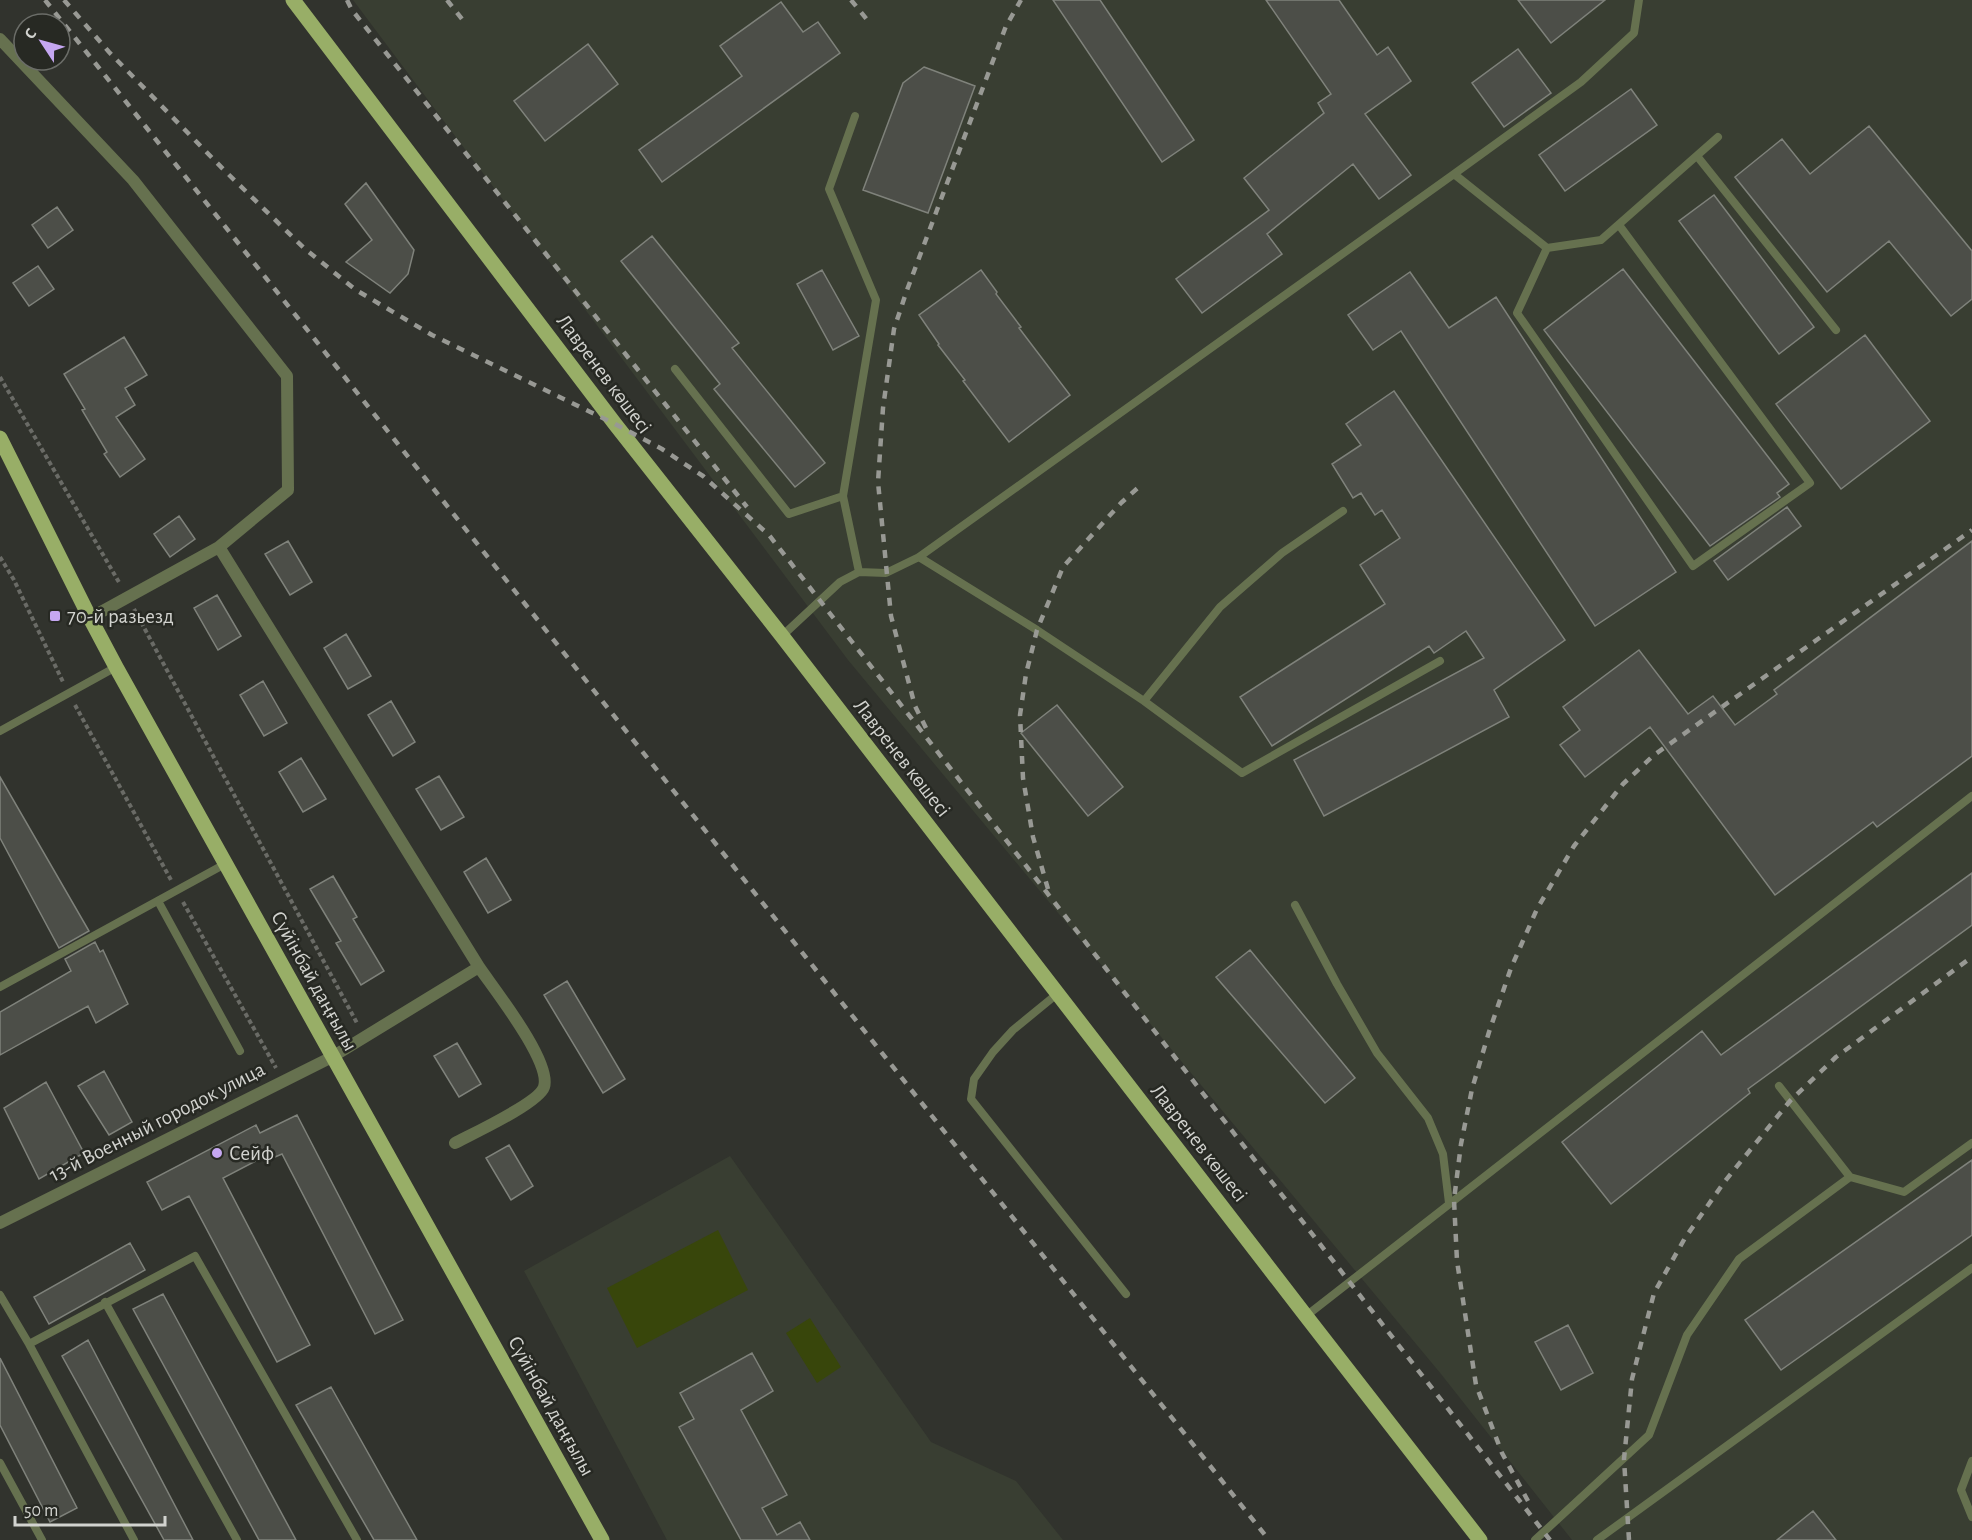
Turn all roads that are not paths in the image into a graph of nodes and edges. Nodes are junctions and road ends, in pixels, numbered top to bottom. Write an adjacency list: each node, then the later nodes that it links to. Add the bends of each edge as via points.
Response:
1 (293, 0): 19 (main road, Лавренев көшесі)
2 (1638, 0): 7 (lane, via 1634,33 1581,82)
3 (0, 39): 15 (street, via 133,180 286,376 288,490)
4 (855, 116): 13 (lane, via 829,189 876,300)
5 (1718, 137): 6 (lane)
6 (1697, 156): 8 (lane); 10 (lane)
7 (1454, 174): 9 (lane); 16 (lane)
8 (1619, 225): 9 (lane, via 1601,240); 9 (lane, via 1810,483 1693,566 1517,313)
9 (1547, 248)
10 (1836, 330)
11 (675, 369): 13 (lane, via 789,514)
12 (2, 447): 18 (main road, Сүйінбай даңғылы)
13 (843, 496): 17 (lane)
14 (1343, 511): 22 (lane, via 1282,553 1220,607)
15 (219, 547): 18 (street); 28 (street)
16 (919, 557): 17 (lane, via 886,573); 22 (lane)
17 (859, 572): 19 (lane, via 840,582)
18 (90, 618): 21 (main road, Сүйінбай даңғылы)
19 (782, 636): 30 (main road, Лавренев көшесі)
20 (1440, 661): 22 (lane, via 1242,773)
21 (116, 667): 23 (lane); 25 (main road, Сүйінбай даңғылы)
22 (1144, 701)
23 (0, 731)
24 (1972, 796): 37 (lane)
25 (225, 864): 26 (lane); 32 (main road, Сүйінбай даңғылы)
26 (158, 901): 29 (lane); 31 (lane)
27 (1295, 905): 37 (lane, via 1377,1053 1428,1118 1443,1154)
28 (479, 967): 32 (street, 13-й Военный городок улица); 34 (street, via 534,1049 544,1072 544,1088 534,1100)
29 (0, 987)
30 (1057, 994): 40 (lane, via 993,1052 974,1079 971,1099); 43 (main road, Лавренев көшесі)
31 (240, 1051)
32 (332, 1057): 38 (street, 13-й Военный городок улица); 52 (main road, Сүйінбай даңғылы)
33 (1779, 1086): 36 (lane)
34 (455, 1143)
35 (1972, 1143): 36 (lane, via 1904,1192)
36 (1850, 1177): 54 (lane, via 1739,1259 1687,1335 1649,1435)
37 (1449, 1203): 43 (lane)
38 (0, 1223)
39 (1972, 1268): 55 (lane)
40 (1126, 1294)
41 (0, 1295): 44 (lane)
42 (105, 1302): 44 (lane); 50 (lane); 51 (lane, via 195,1256)
43 (1306, 1316): 53 (main road, Лавренев көшесі)
44 (29, 1344): 49 (lane)
45 (1972, 1461): 47 (lane, via 1961,1490)
46 (0, 1463): 48 (lane)
47 (1972, 1517)
48 (42, 1540)
49 (134, 1540)
50 (237, 1540)
51 (357, 1540)
52 (603, 1540)
53 (1480, 1540)
54 (1535, 1540)
55 (1597, 1540)

